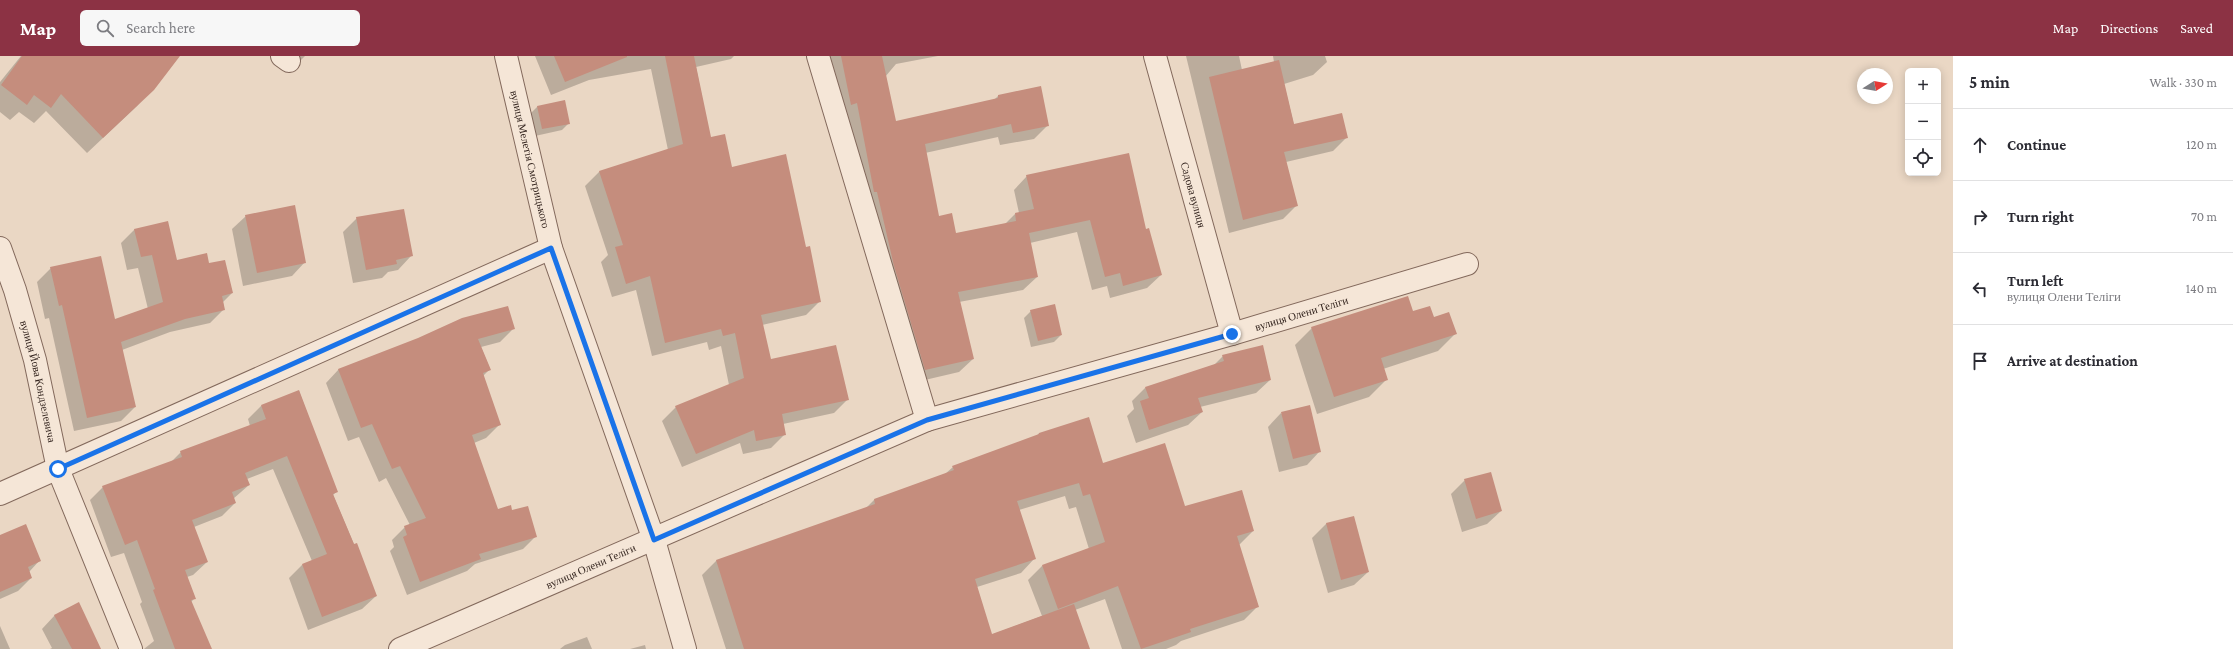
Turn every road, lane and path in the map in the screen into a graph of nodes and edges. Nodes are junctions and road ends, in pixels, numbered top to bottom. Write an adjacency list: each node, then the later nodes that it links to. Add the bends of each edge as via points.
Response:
1 (506, 56): 5 (street, вулиця Мелетія Смотрицького)
2 (818, 56): 8 (street)
3 (1156, 56): 7 (street, Садова вулиця)
4 (0, 248): 9 (street, вулиця Йова Кондзелевича, via 35,360)
5 (551, 248): 9 (street); 11 (street, вулиця Мелетія Смотрицького)
6 (1467, 264): 7 (street, вулиця Олени Теліги)
7 (1232, 334): 8 (street, вулиця Олени Теліги)
8 (927, 420): 11 (street, вулиця Олени Теліги)
9 (58, 469): 10 (street); 12 (street, вулиця Йова Кондзелевича)
10 (0, 494)
11 (654, 540): 13 (street, вулиця Олени Теліги); 14 (street, вулиця Мелетія Смотрицького)
12 (131, 649)
13 (400, 649)
14 (685, 649)

